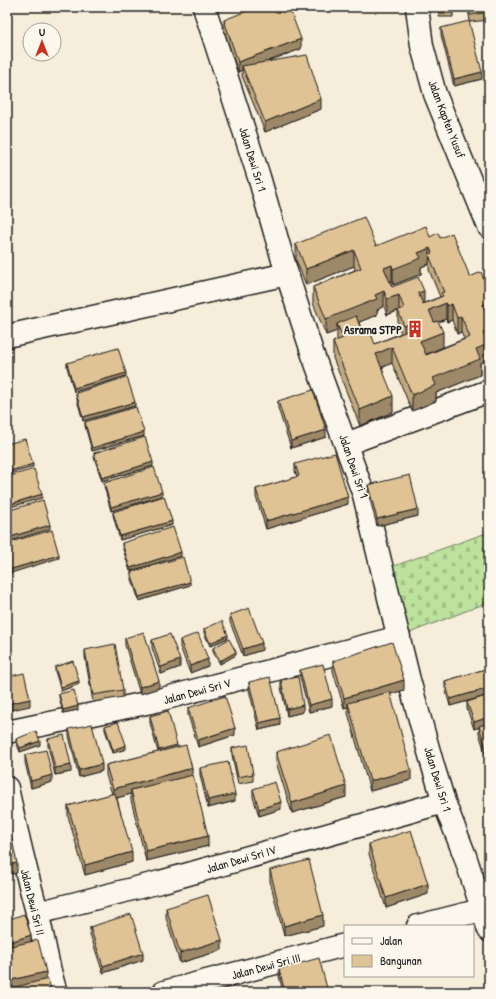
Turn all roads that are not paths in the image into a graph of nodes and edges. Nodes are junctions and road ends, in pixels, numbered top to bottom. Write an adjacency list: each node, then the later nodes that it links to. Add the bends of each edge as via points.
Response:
1 (204, 7): 4 (street, Jalan Dewi Sri 1, via 259,177)
2 (417, 7): 3 (street, Jalan Kapten Yusuf, via 422,46 435,94)
3 (489, 227)
4 (287, 274): 5 (street); 7 (street, Jalan Dewi Sri 1)
5 (7, 336)
6 (489, 391): 7 (street)
7 (346, 444): 8 (street, Jalan Dewi Sri 1, via 371,518)
8 (392, 639): 9 (street, Jalan Dewi Sri V, via 152,702); 11 (street, Jalan Dewi Sri 1)
9 (7, 732)
10 (7, 788): 13 (street, Jalan Dewi Sri II)
11 (444, 802): 12 (street, Jalan Dewi Sri 1, via 465,856); 13 (street, Jalan Dewi Sri IV, via 160,882)
12 (481, 910): 14 (street); 15 (street, Jalan Dewi Sri 1)
13 (37, 913): 17 (street, Jalan Dewi Sri II, via 48,969)
14 (422, 925)
15 (489, 930)
16 (344, 945): 18 (street, Jalan Dewi Sri III)
17 (56, 992)
18 (164, 992)

